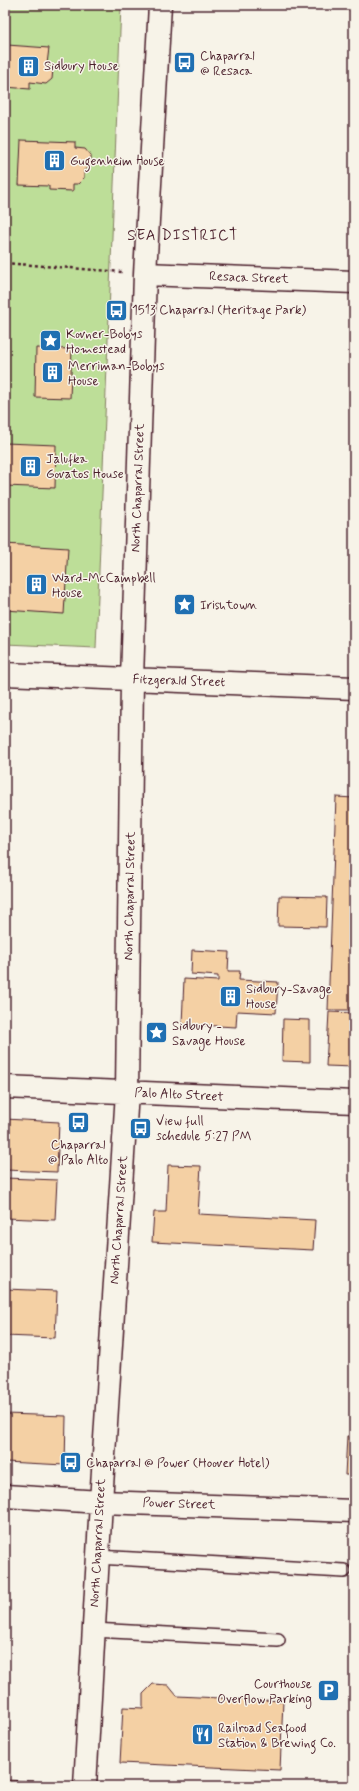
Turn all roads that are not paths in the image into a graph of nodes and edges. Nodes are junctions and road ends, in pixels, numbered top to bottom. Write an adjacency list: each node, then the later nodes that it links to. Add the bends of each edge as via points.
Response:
1 (160, 5): 2 (street, North Chaparral Street)
2 (145, 274): 3 (street, Resaca Street); 5 (street, North Chaparral Street)
3 (354, 282)
4 (5, 674): 5 (street, Fitzgerald Street)
5 (132, 679): 6 (street, Fitzgerald Street); 8 (street, North Chaparral Street)
6 (354, 688)
7 (5, 1086): 8 (street, Palo Alto Street)
8 (127, 1092): 9 (street, Palo Alto Street); 11 (street, North Chaparral Street)
9 (354, 1102)
10 (5, 1496): 11 (street, Power Street)
11 (101, 1502): 12 (street, Power Street); 13 (street, North Chaparral Street)
12 (354, 1511)
13 (97, 1557): 14 (lane); 15 (street, North Chaparral Street)
14 (344, 1572)
15 (93, 1630): 16 (lane); 17 (street, North Chaparral Street)
16 (278, 1640)
17 (85, 1786)

